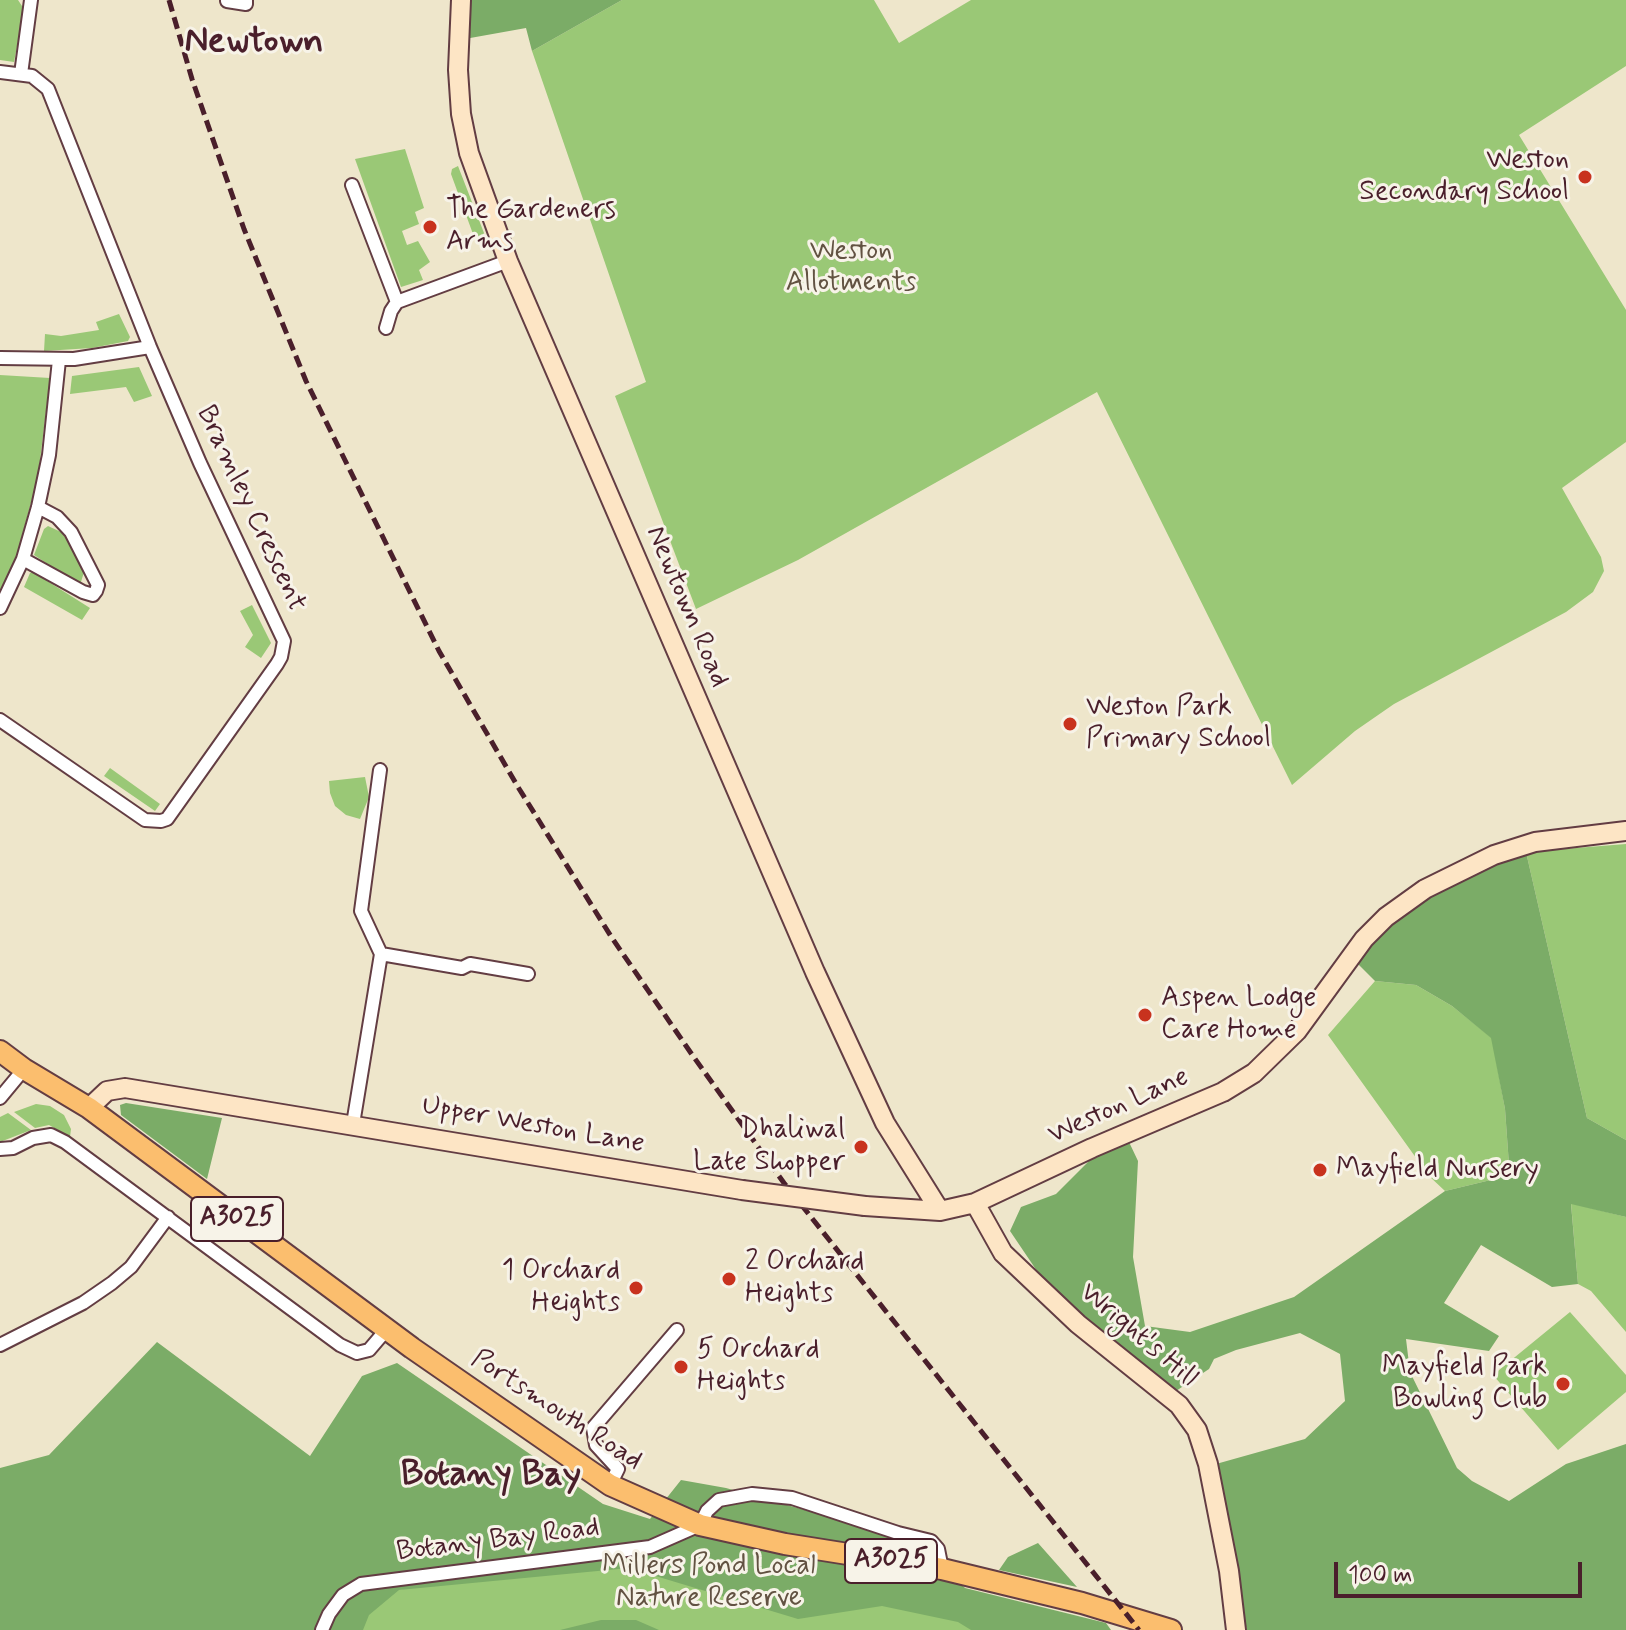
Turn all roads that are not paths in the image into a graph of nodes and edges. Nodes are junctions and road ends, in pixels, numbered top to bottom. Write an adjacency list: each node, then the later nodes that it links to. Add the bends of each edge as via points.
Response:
1 (31, 0): 6 (street)
2 (246, 0): 4 (street)
3 (461, 0): 8 (street, Newtown Road, via 461,114 469,153)
4 (227, 1)
5 (0, 72): 6 (street)
6 (21, 74): 11 (street, Bramley Crescent, via 48,89)
7 (352, 185): 9 (street)
8 (508, 261): 9 (street); 29 (street, Newtown Road, via 815,972 885,1123)
9 (397, 302): 10 (street)
10 (386, 328)
11 (150, 347): 13 (street); 17 (street, Bramley Crescent, via 282,634 281,657 161,821 145,820)
12 (0, 358): 13 (street)
13 (59, 360): 14 (street)
14 (38, 507): 15 (street); 15 (street, via 71,532 98,585 96,591 83,592)
15 (23, 559): 16 (street)
16 (0, 608)
17 (0, 720)
18 (380, 770): 20 (street, via 361,911)
19 (1626, 831): 28 (street, Weston Lane, via 1535,842 1439,881 1377,925 1297,1031 1254,1073 1223,1092)
20 (381, 954): 21 (street); 26 (street)
21 (528, 974)
22 (0, 1051): 23 (main road, Portsmouth Road / A3025)
23 (24, 1069): 24 (street); 25 (main road, Portsmouth Road / A3025)
24 (0, 1098)
25 (89, 1108): 26 (street, Upper Weston Lane, via 107,1091 125,1088); 31 (main road, Portsmouth Road / A3025)
26 (353, 1124): 29 (street, Upper Weston Lane, bridge, via 742,1190)
27 (0, 1149): 30 (street, via 51,1135)
28 (975, 1203): 29 (street, Upper Weston Lane); 39 (street, Wright's Hill, via 1003,1253 1078,1324 1179,1405 1197,1430 1229,1571)
29 (940, 1211)
30 (168, 1217): 31 (street, via 340,1345 357,1353 369,1350); 33 (street, via 131,1267 112,1283)
31 (387, 1329): 34 (main road, Portsmouth Road / A3025)
32 (677, 1330): 34 (street, via 593,1428 596,1445 618,1469)
33 (0, 1345)
34 (610, 1485): 35 (main road, Portsmouth Road / A3025)
35 (700, 1525): 36 (main road, Portsmouth Road / A3025); 36 (street, via 719,1500 752,1494 792,1498 931,1541); 37 (street, Botany Bay Road, via 650,1547 361,1584 343,1595)
36 (942, 1569): 38 (main road, Portsmouth Road / A3025)
37 (322, 1630)
38 (1171, 1630)
39 (1236, 1630)

